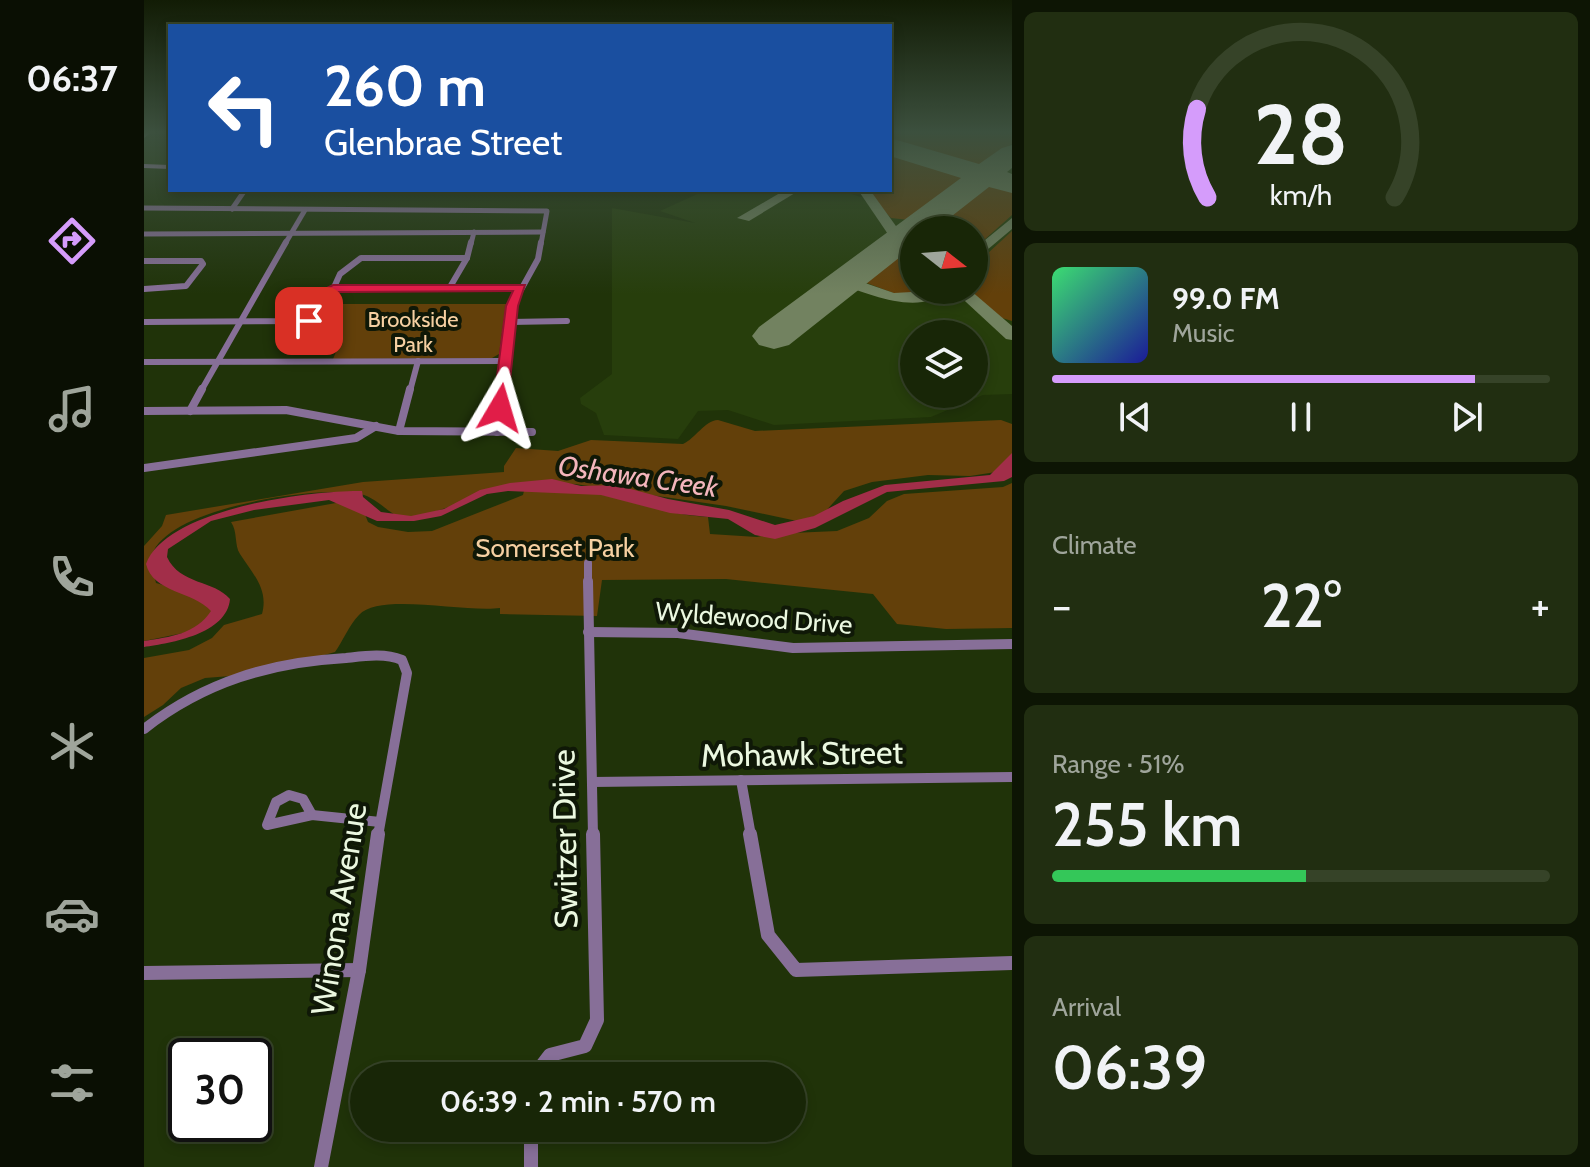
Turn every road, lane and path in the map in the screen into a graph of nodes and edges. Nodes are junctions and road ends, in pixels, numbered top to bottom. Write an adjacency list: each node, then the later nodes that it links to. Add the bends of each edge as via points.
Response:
1 (244, 192): 3 (street)
2 (144, 208): 3 (street)
3 (232, 209): 4 (street)
4 (305, 210): 6 (street, via 547,211); 7 (street)
5 (474, 232): 6 (street); 7 (street); 9 (street)
6 (543, 232): 12 (street, via 538,259)
7 (291, 233): 8 (street); 15 (street)
8 (144, 234)
9 (467, 258): 11 (street); 13 (street, via 361,258 344,267)
10 (144, 261): 14 (street, via 203,264 186,286)
11 (450, 287): 12 (street); 13 (street)
12 (521, 287): 18 (street)
13 (333, 288): 15 (street, via 321,316 309,321)
14 (144, 289)
15 (238, 321): 17 (street); 19 (street)
16 (567, 321): 18 (street)
17 (144, 322)
18 (510, 322): 21 (street)
19 (218, 361): 20 (street); 22 (street); 24 (street)
20 (418, 361): 21 (street); 26 (street)
21 (506, 361): 27 (street)
22 (144, 362)
23 (144, 411): 24 (street)
24 (190, 411): 25 (street, via 286,410)
25 (376, 426): 26 (street); 29 (street, via 356,438)
26 (399, 431): 27 (street)
27 (497, 432): 28 (street)
28 (532, 432)
29 (144, 468)
30 (588, 563): 31 (street, Switzer Drive)
31 (588, 632): 32 (street, Wyldewood Drive, via 678,633 793,648); 36 (street, Switzer Drive)
32 (1012, 644)
33 (144, 729): 38 (street, Winona Avenue, via 206,688 257,670 334,657 385,655 402,660 407,673)
34 (1012, 777): 35 (street, Mohawk Street)
35 (741, 780): 36 (street, Mohawk Street); 39 (street, via 768,935 796,970)
36 (592, 782): 42 (street, Switzer Drive, via 596,1028 580,1049 549,1054)
37 (312, 815): 38 (street)
38 (380, 822): 40 (street, Winona Avenue)
39 (1012, 963)
40 (359, 970): 41 (street); 44 (street, Winona Avenue)
41 (144, 973)
42 (541, 1062)
43 (531, 1142): 45 (street)
44 (321, 1167)
45 (531, 1167)

